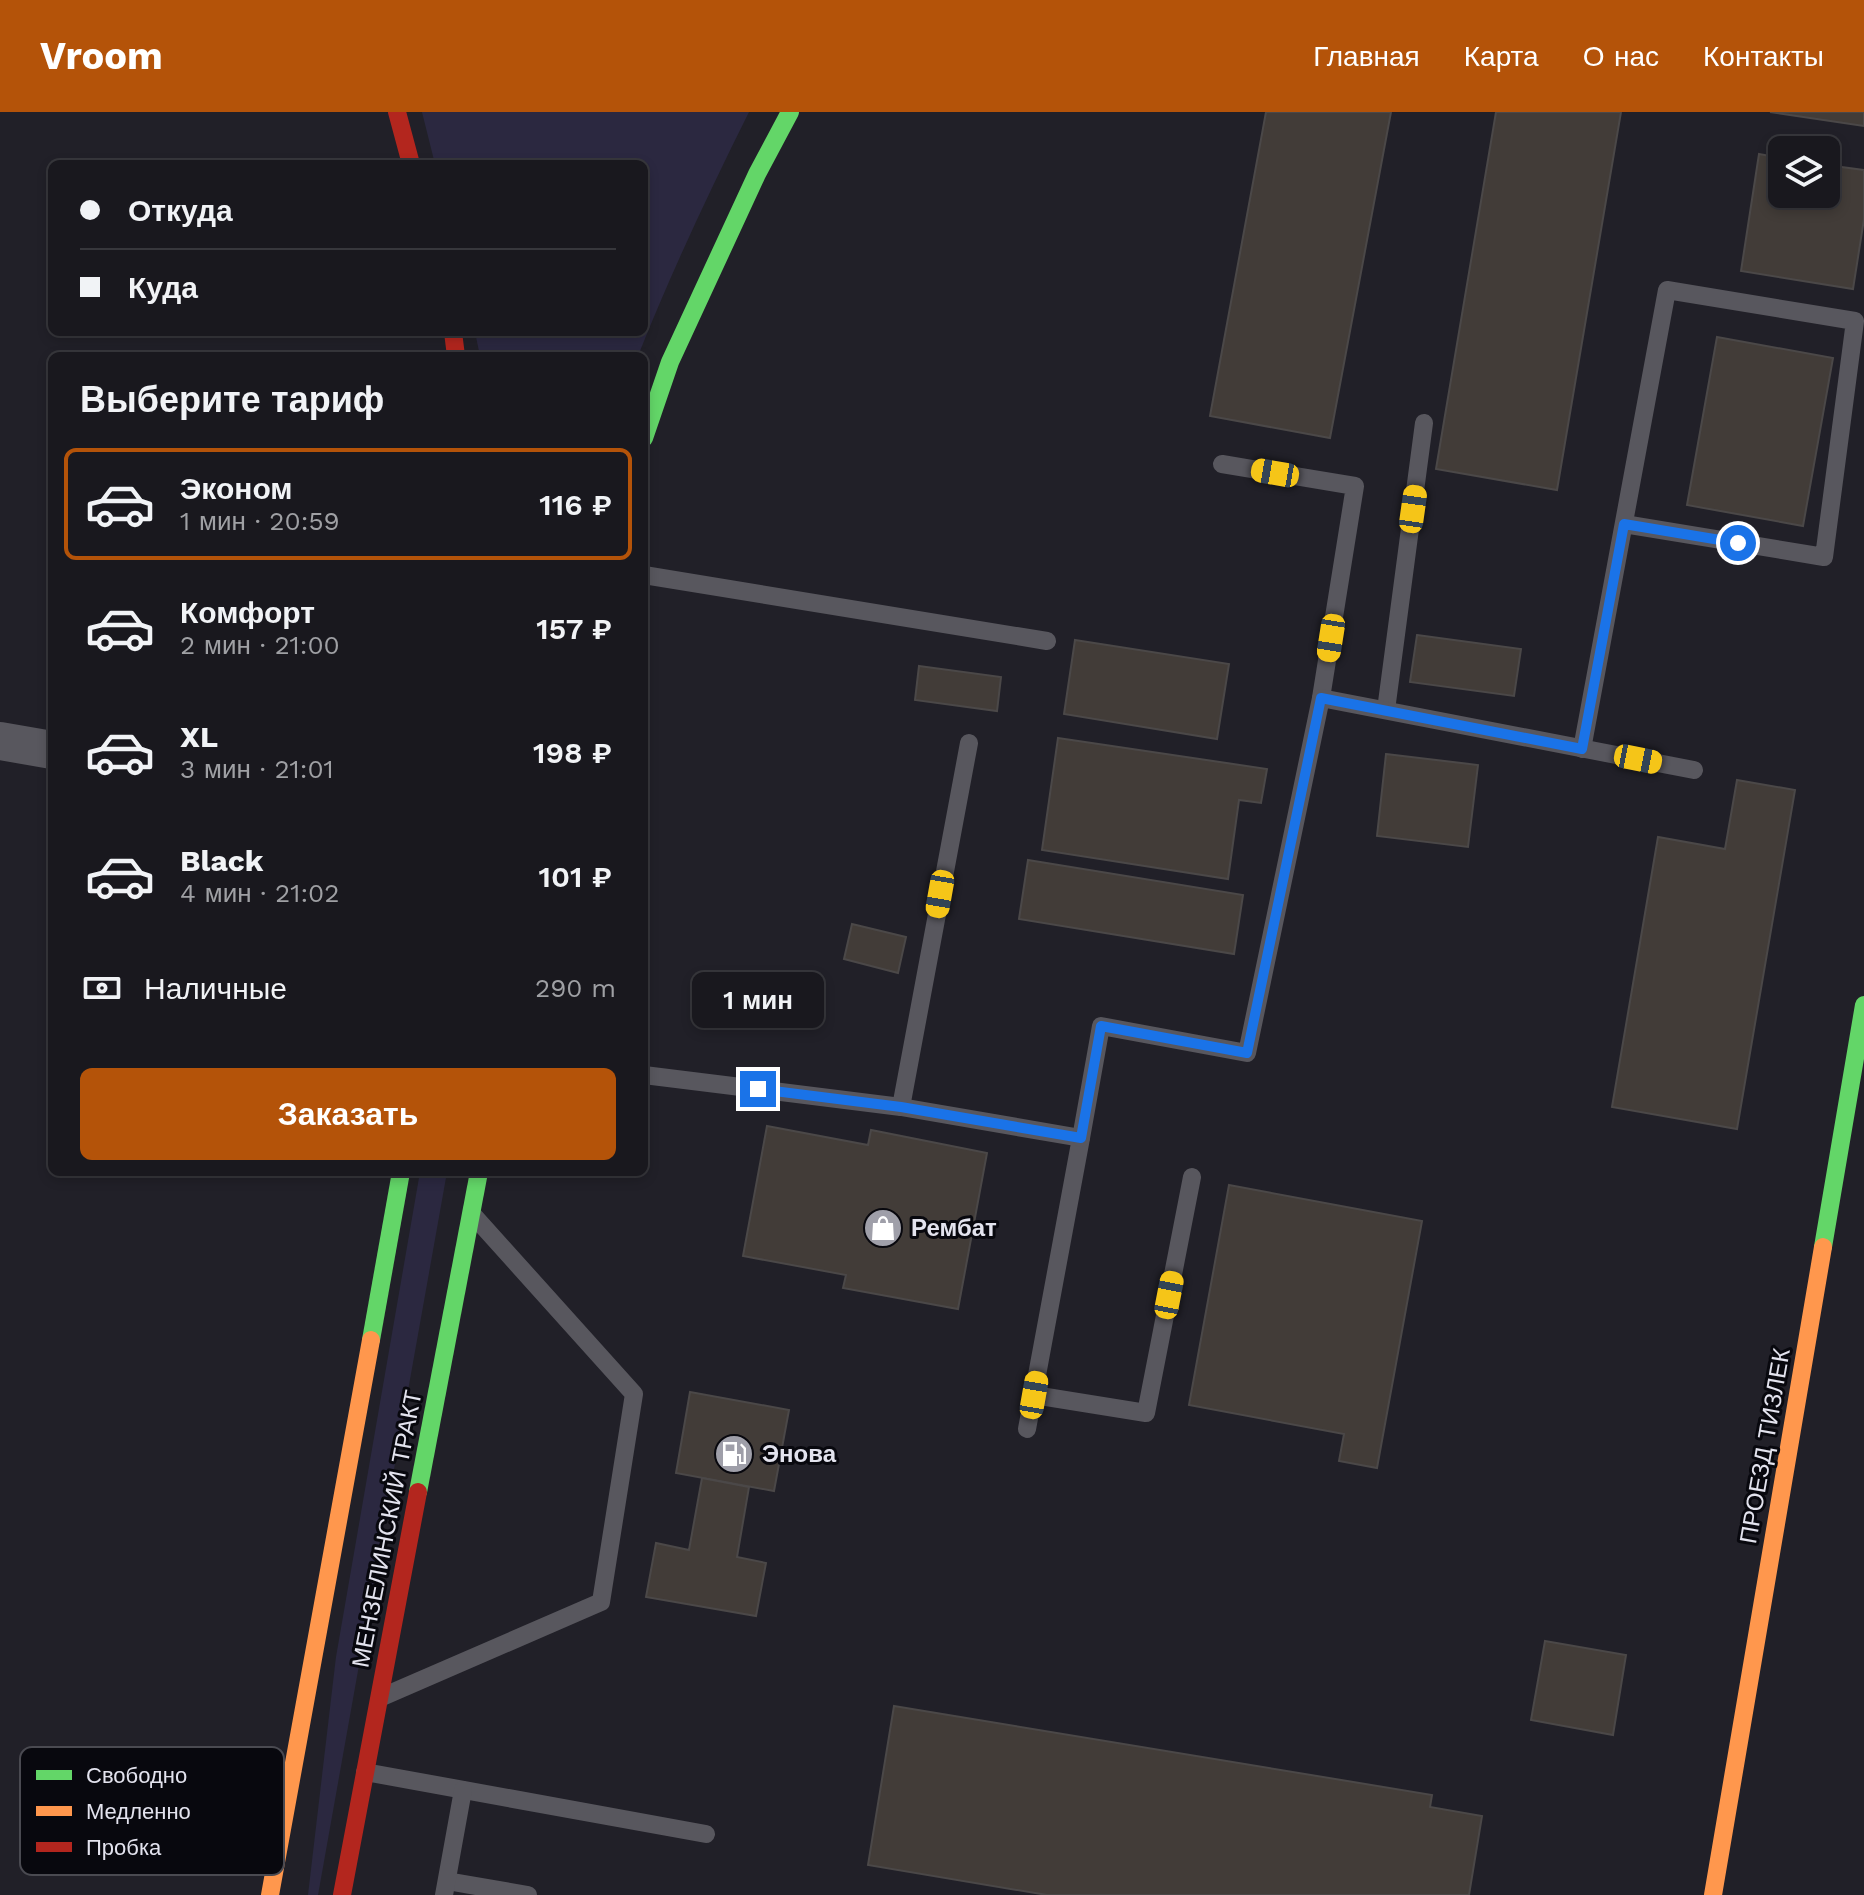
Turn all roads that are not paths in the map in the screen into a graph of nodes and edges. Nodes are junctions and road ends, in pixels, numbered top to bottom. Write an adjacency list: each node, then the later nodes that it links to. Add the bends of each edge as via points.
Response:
1 (397, 112): 3 (main road)
2 (790, 112): 5 (main road, via 670,362)
3 (410, 160)
4 (1424, 423): 11 (lane)
5 (648, 426)
6 (1222, 464): 10 (lane, via 1355,486)
7 (1624, 524): 7 (lane, via 1667,290 1855,321 1824,557); 15 (lane)
8 (648, 576): 9 (lane)
9 (1047, 641)
10 (1321, 698): 11 (lane); 20 (lane, via 1247,1053 1101,1026)
11 (1386, 710): 15 (lane)
12 (0, 741): 14 (street)
13 (969, 743): 19 (lane)
14 (48, 749)
15 (1582, 749): 16 (lane)
16 (1694, 770)
17 (1864, 1005): 37 (main road, ПРОЕЗД ТИЗЛЕК)
18 (648, 1075): 19 (lane)
19 (901, 1107): 20 (lane)
20 (1081, 1138): 25 (lane)
21 (400, 1176): 30 (main road, МЕНЗЕЛИНСКИЙ ТРАКТ)
22 (478, 1176): 24 (main road, МЕНЗЕЛИНСКИЙ ТРАКТ)
23 (1192, 1177): 25 (lane, via 1146,1413)
24 (472, 1213): 27 (main road, МЕНЗЕЛИНСКИЙ ТРАКТ); 27 (lane, via 634,1394 601,1602)
25 (1034, 1395): 26 (lane)
26 (1027, 1429)
27 (379, 1698): 28 (main road, МЕНЗЕЛИНСКИЙ ТРАКТ)
28 (365, 1772): 29 (lane); 35 (main road, МЕНЗЕЛИНСКИЙ ТРАКТ)
29 (463, 1790): 31 (lane); 33 (lane)
30 (284, 1818)
31 (706, 1834)
32 (274, 1875): 34 (main road, МЕНЗЕЛИНСКИЙ ТРАКТ)
33 (446, 1888): 36 (lane)
34 (270, 1895)
35 (342, 1895)
36 (528, 1895)
37 (1713, 1895)

